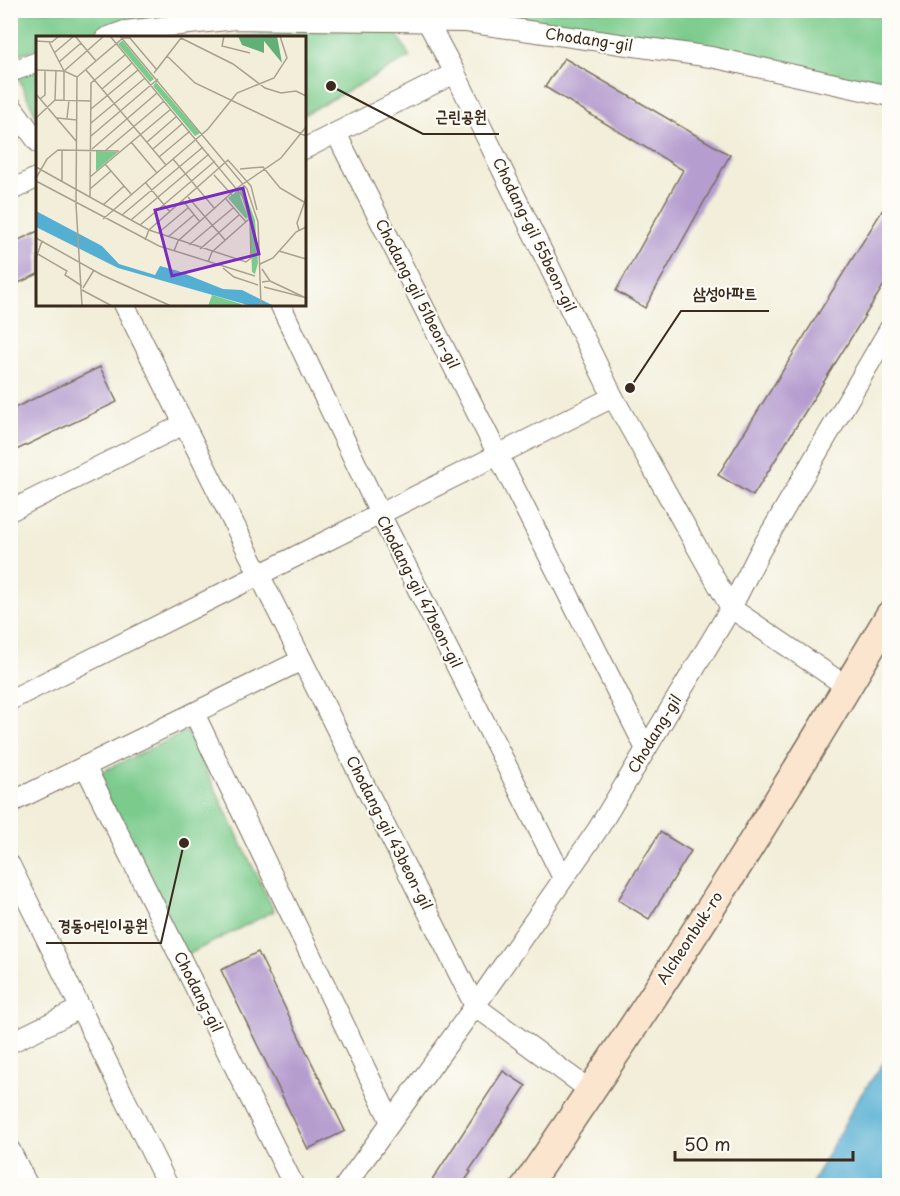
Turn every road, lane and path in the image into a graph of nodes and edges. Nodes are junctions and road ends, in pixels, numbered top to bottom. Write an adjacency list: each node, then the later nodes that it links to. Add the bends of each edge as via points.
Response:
1 (427, 21): 2 (street, Chodang-gil, via 236,19 125,31); 5 (street, Chodang-gil 55beon-gil); 6 (street, Chodang-gil, via 466,22 711,57)
2 (111, 36)
3 (36, 63): 4 (street)
4 (10, 72)
5 (455, 73): 8 (street); 16 (street, Chodang-gil 55beon-gil)
6 (890, 96)
7 (10, 104): 9 (street)
8 (336, 133): 10 (street); 18 (street, Chodang-gil 51beon-gil)
9 (36, 139)
10 (306, 148)
11 (36, 178): 12 (street)
12 (10, 191)
13 (125, 306): 17 (street, Chodang-gil 43beon-gil)
14 (281, 306): 20 (street, Chodang-gil 47beon-gil)
15 (890, 328): 22 (street, Chodang-gil)
16 (613, 397): 18 (street); 22 (street, Chodang-gil 55beon-gil)
17 (184, 424): 19 (street); 21 (street, Chodang-gil 43beon-gil)
18 (498, 454): 20 (street); 28 (street, Chodang-gil 51beon-gil)
19 (10, 511)
20 (380, 514): 21 (street); 32 (street, Chodang-gil 47beon-gil)
21 (259, 575): 24 (street, Chodang-gil 43beon-gil); 26 (street)
22 (731, 608): 25 (street); 28 (street, Chodang-gil)
23 (890, 615): 25 (street, Alcheonbuk-ro)
24 (302, 660): 27 (street); 33 (street, Chodang-gil 43beon-gil)
25 (846, 686): 36 (street, Alcheonbuk-ro, via 782,794)
26 (10, 700)
27 (194, 713): 29 (street); 37 (street)
28 (646, 749): 32 (street, Chodang-gil)
29 (85, 766): 30 (street); 41 (street, Chodang-gil)
30 (10, 803)
31 (10, 865): 34 (street)
32 (563, 878): 33 (street, Chodang-gil)
33 (475, 1006): 36 (street); 37 (street, Chodang-gil)
34 (81, 1008): 35 (street); 40 (street)
35 (10, 1043)
36 (591, 1091): 43 (street, Alcheonbuk-ro)
37 (390, 1120): 42 (street, Chodang-gil)
38 (10, 1150): 39 (street)
39 (28, 1185)
40 (168, 1185)
41 (294, 1185)
42 (345, 1185)
43 (526, 1185)

